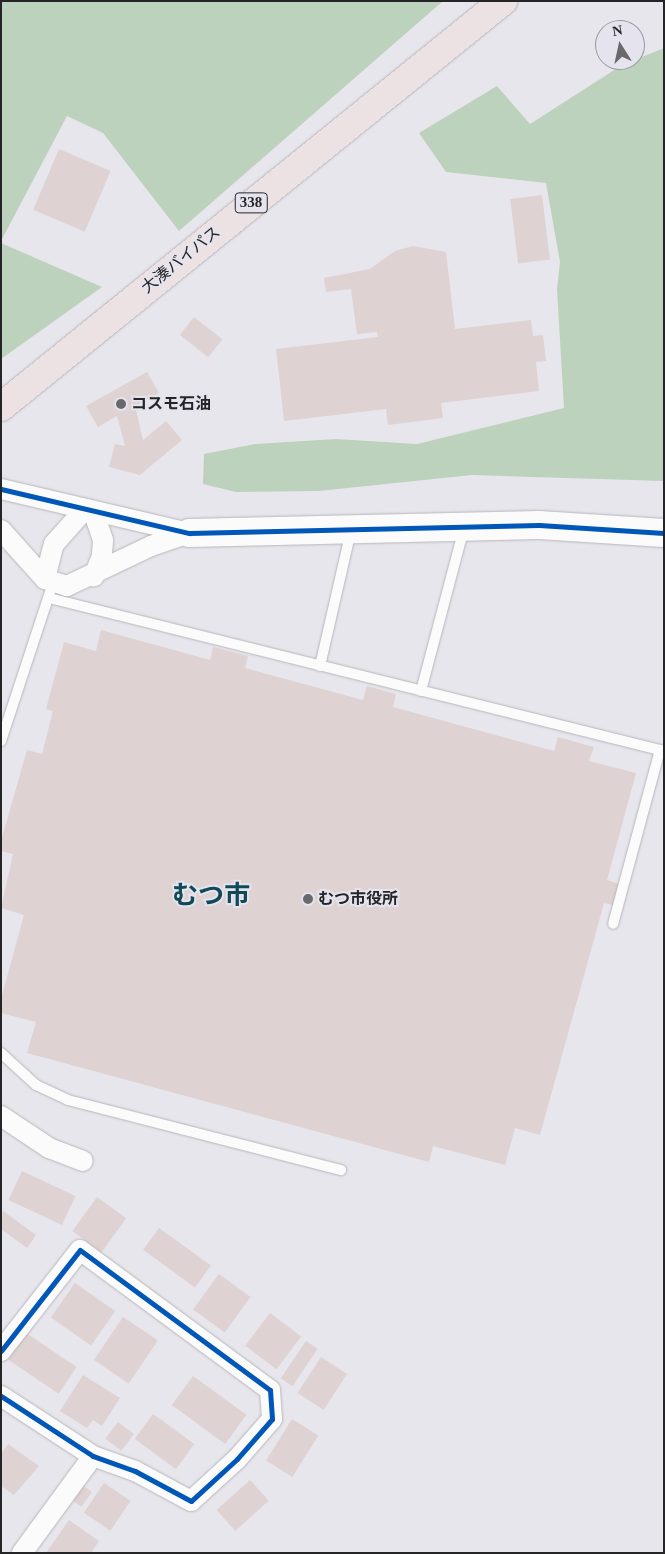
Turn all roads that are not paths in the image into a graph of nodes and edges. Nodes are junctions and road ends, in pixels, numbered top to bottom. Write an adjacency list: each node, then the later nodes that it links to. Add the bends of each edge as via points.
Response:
1 (503, 1): 2 (highway, 大湊バイパス / 338)
2 (1, 407)
3 (1, 489): 4 (street)
4 (89, 510): 8 (street); 10 (street, via 103,540 102,556); 11 (street, via 54,544)
5 (464, 527): 7 (street); 9 (street, via 540,526); 13 (lane)
6 (1, 530): 11 (street)
7 (350, 531): 8 (street); 12 (lane)
8 (189, 533): 10 (street, via 151,546)
9 (664, 533)
10 (94, 576): 11 (street, via 67,586)
11 (49, 587): 12 (lane); 14 (lane)
12 (320, 666): 13 (lane)
13 (421, 691): 15 (lane, via 660,750)
14 (1, 741)
15 (613, 924)
16 (1, 1053): 19 (lane, via 36,1085 68,1100)
17 (1, 1116): 18 (street, via 50,1148)
18 (83, 1161)
19 (341, 1170)
20 (1, 1351): 22 (street, via 80,1250 270,1390 272,1419 237,1459 191,1500 135,1471)
21 (1, 1396): 22 (street)
22 (93, 1456): 23 (street)
23 (22, 1553)

